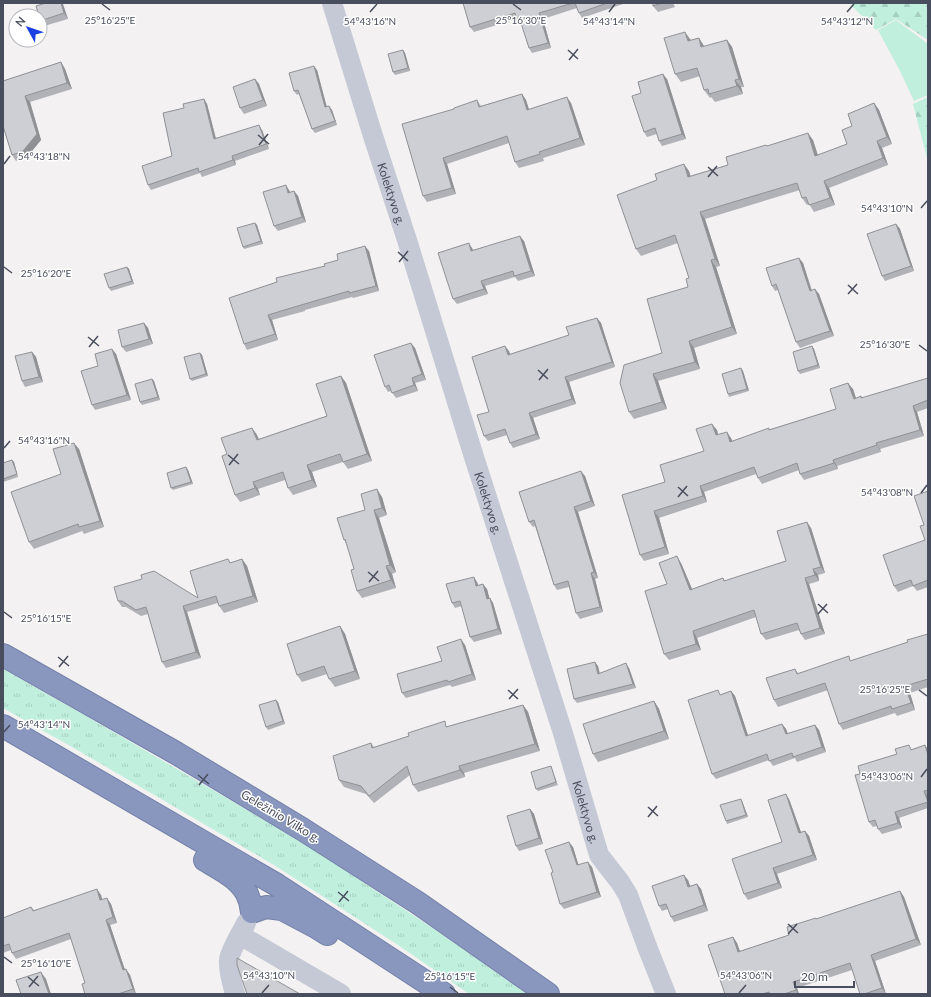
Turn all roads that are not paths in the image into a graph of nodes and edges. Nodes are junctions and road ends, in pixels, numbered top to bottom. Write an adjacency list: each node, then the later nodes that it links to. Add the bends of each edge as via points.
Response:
1 (332, 3): 12 (street, Kolektyvo g., via 562,730 599,855 628,895)
2 (3, 655): 11 (highway, Geležinio Vilko g., via 176,753 302,829 418,903)
3 (3, 726): 4 (highway)
4 (134, 802): 5 (highway, via 172,840 230,875 242,886 249,898); 7 (highway, via 277,884)
5 (252, 912): 6 (street); 7 (highway, via 266,907 282,908 351,950)
6 (240, 934): 8 (street, via 229,960); 9 (street)
7 (401, 966): 10 (highway)
8 (236, 994)
9 (341, 994)
10 (444, 994)
11 (548, 994)
12 (666, 994)

